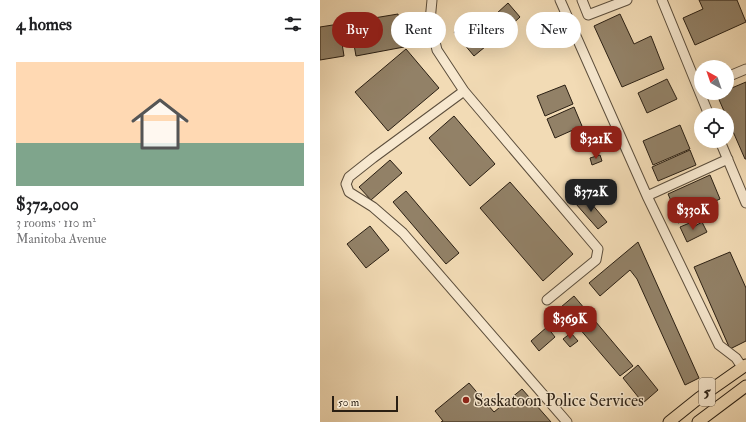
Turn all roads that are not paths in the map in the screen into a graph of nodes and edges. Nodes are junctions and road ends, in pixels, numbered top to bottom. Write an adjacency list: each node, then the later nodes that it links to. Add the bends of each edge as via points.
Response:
1 (432, 0): 9 (street, via 430,21 437,50)
2 (560, 0): 12 (street)
3 (582, 0): 4 (street, via 588,15)
4 (627, 0)
5 (662, 0): 8 (street)
6 (746, 69): 7 (street)
7 (734, 74)
8 (694, 75)
9 (464, 91): 14 (street, via 598,248 596,260); 17 (street, via 373,158 349,177 346,184 349,192 403,233)
10 (723, 148): 11 (street)
11 (728, 159): 12 (street); 13 (street)
12 (647, 196): 15 (street, via 719,345)
13 (746, 203)
14 (547, 300)
15 (744, 366): 18 (main road, 5)
16 (746, 386): 19 (main road, 5)
17 (567, 422)
18 (669, 422)
19 (698, 422)

